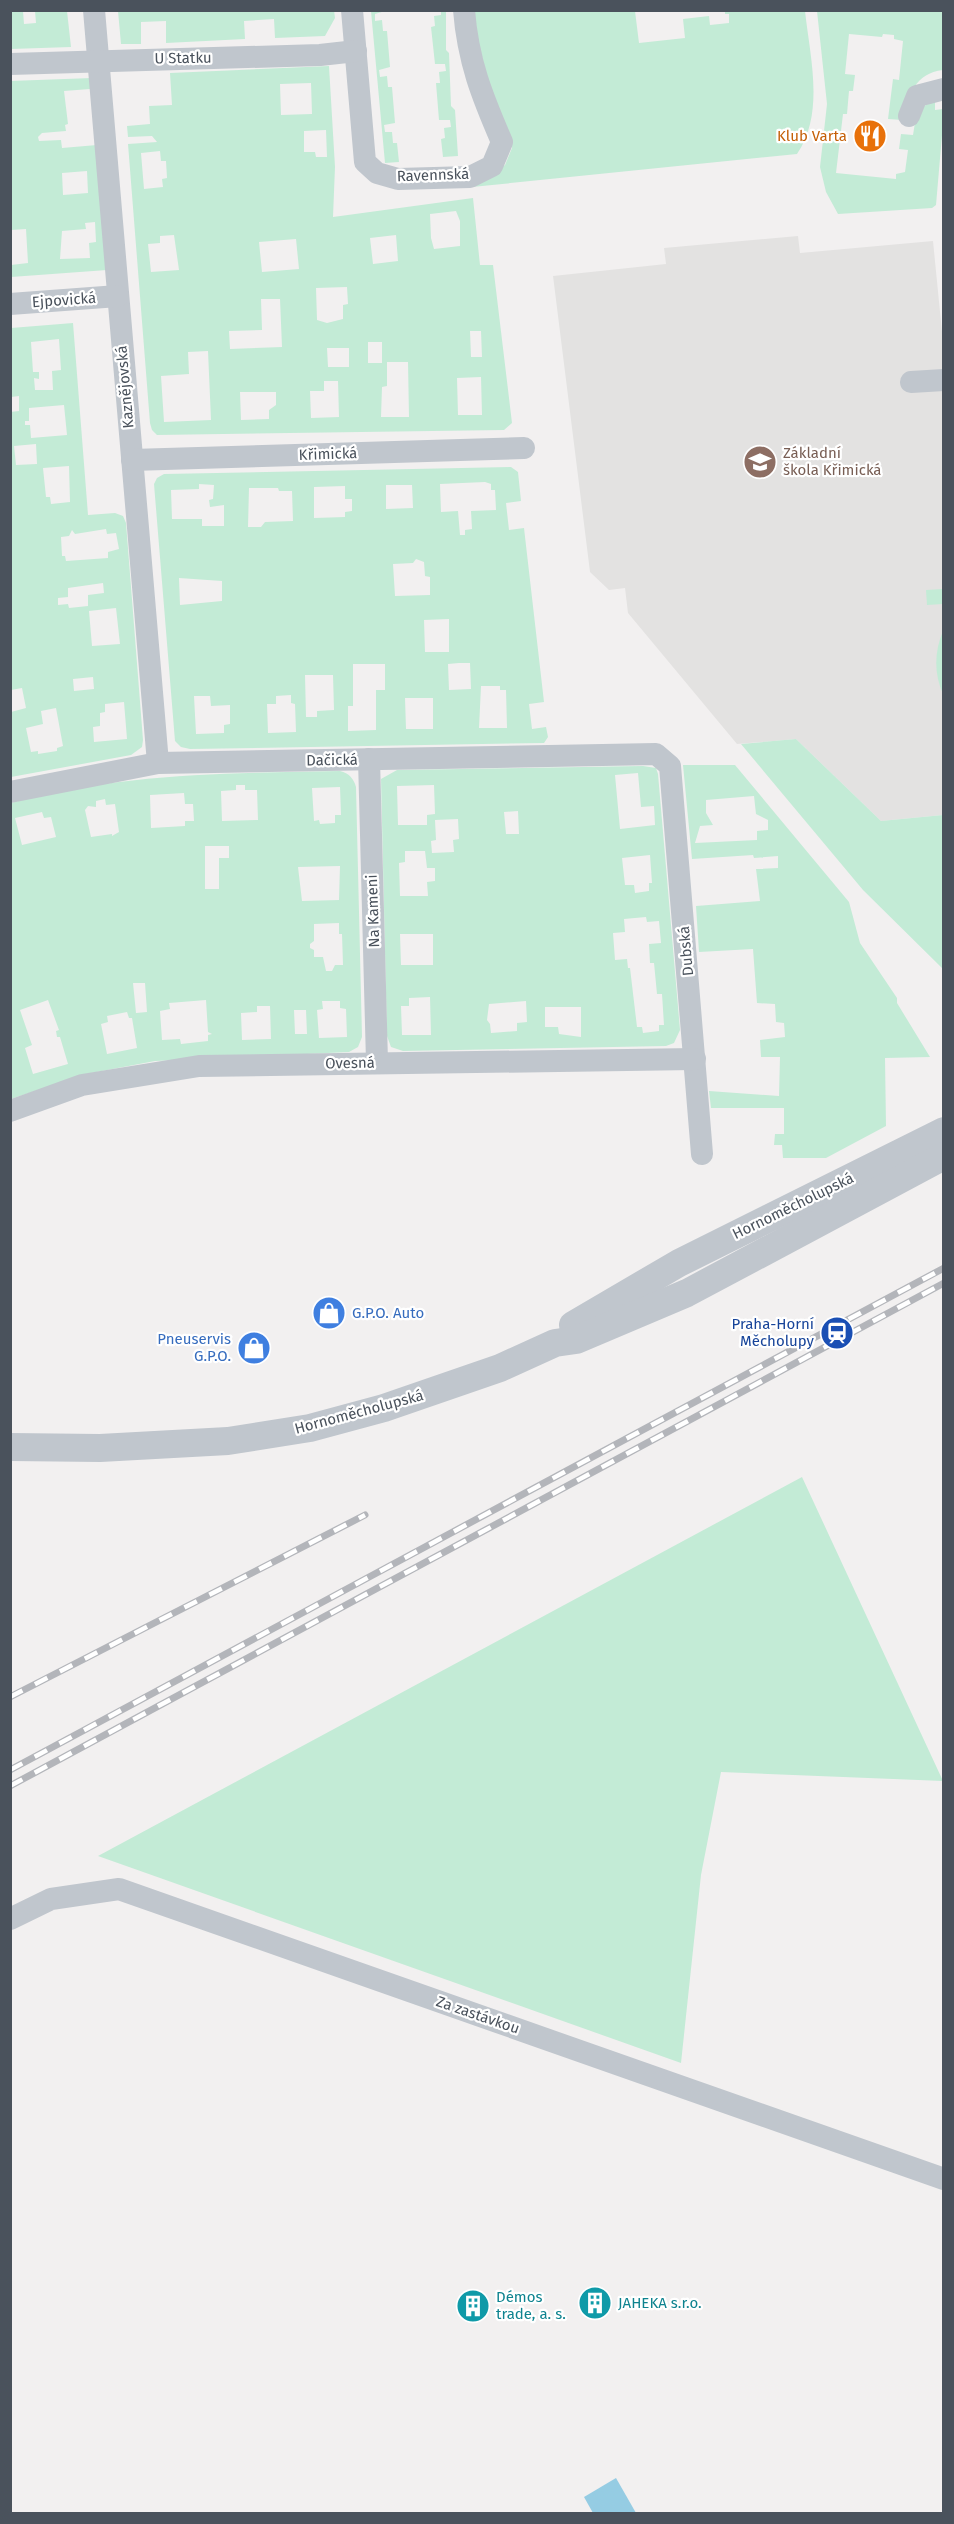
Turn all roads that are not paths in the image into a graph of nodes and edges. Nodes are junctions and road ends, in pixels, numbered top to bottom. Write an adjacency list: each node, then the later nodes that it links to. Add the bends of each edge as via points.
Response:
1 (94, 10): 5 (street, Kaznějovská)
2 (352, 10): 4 (street, Ravennská)
3 (464, 10): 4 (street, Ravennská, via 467,47 502,142 492,166 470,177 398,179 377,173 365,162)
4 (356, 51): 5 (street, U Statku)
5 (98, 60): 6 (street, U Statku); 9 (street, Kaznějovská)
6 (10, 64)
7 (944, 89): 8 (street, via 917,96)
8 (909, 116)
9 (118, 296): 10 (street, Ejpovická); 14 (street, Kaznějovská)
10 (10, 304)
11 (944, 380): 12 (street)
12 (911, 382)
13 (524, 448): 14 (street, Křimická)
14 (132, 460): 17 (street, Kaznějovská)
15 (656, 754): 16 (street, Dačická); 19 (street, Dubská, via 670,766)
16 (369, 759): 17 (street, Dačická); 20 (street, Na Kameni)
17 (158, 764): 18 (street, Dačická)
18 (10, 792)
19 (695, 1059): 20 (street, Ovesná); 23 (street, Dubská)
20 (377, 1062): 21 (street, Ovesná, via 199,1066 82,1085)
21 (10, 1112)
22 (944, 1131): 25 (street, Hornoměcholupská, via 679,1263 571,1326)
23 (702, 1154)
24 (944, 1156): 25 (street, Hornoměcholupská, via 687,1293 576,1340)
25 (555, 1344): 26 (street, Hornoměcholupská, via 445,1389 310,1428 228,1441 100,1448)
26 (10, 1447)
27 (10, 1919): 28 (street, Za zastávkou, via 51,1899 120,1889)
28 (944, 2179)

